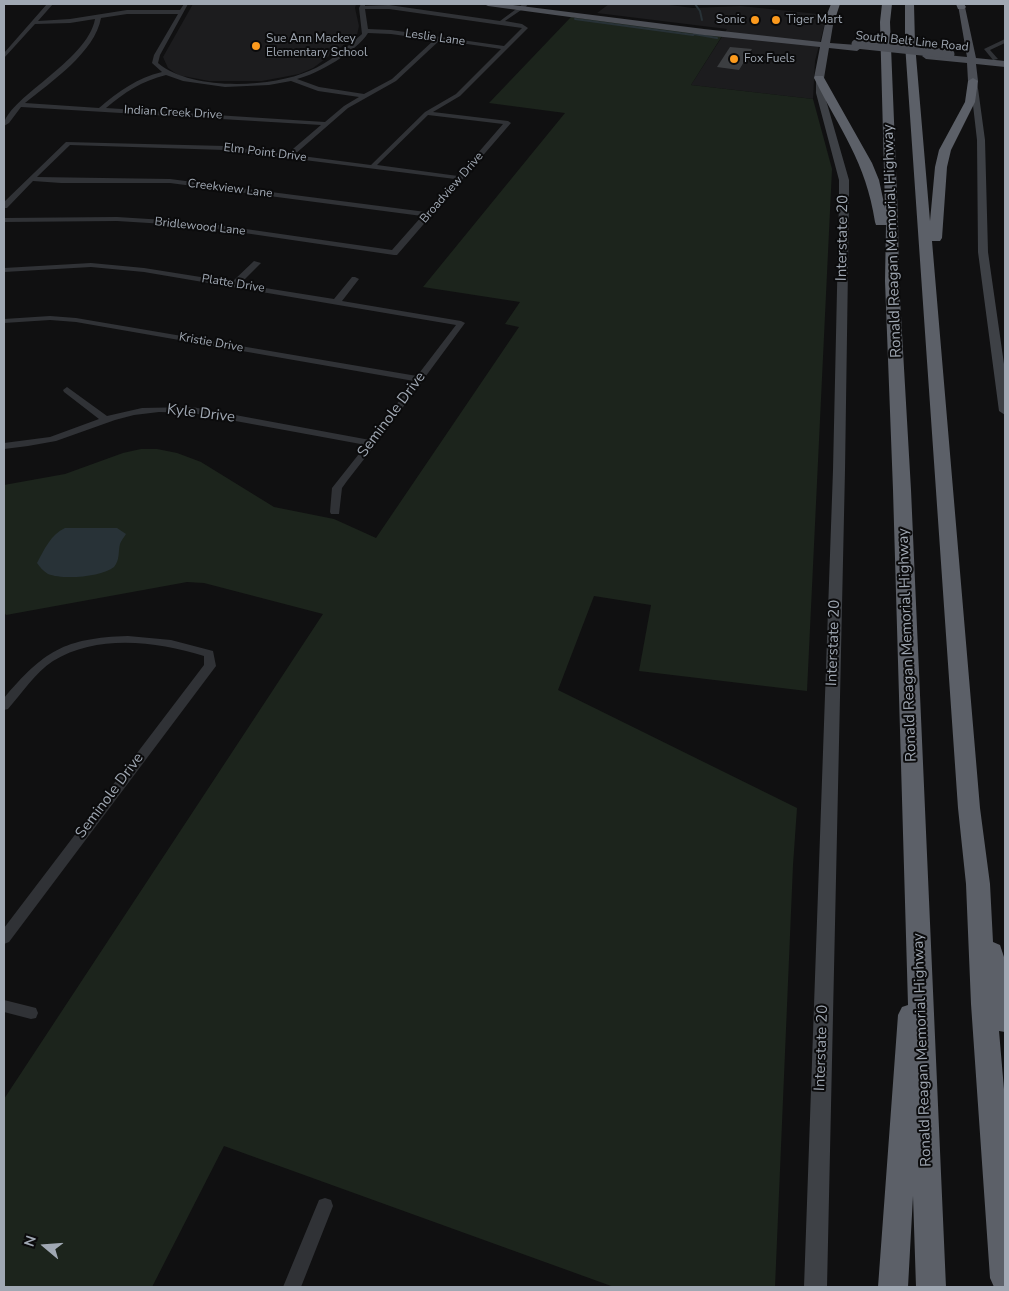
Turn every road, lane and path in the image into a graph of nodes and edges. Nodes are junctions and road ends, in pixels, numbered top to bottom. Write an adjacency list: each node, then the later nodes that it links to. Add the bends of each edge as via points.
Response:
1 (50, 4): 15 (street)
2 (186, 4): 11 (street)
3 (488, 4): 8 (main road, South Belt Line Road)
4 (831, 4): 13 (main road, Interstate 20)
5 (836, 4): 13 (highway)
6 (887, 4): 48 (highway, Ronald Reagan Memorial Highway)
7 (909, 4): 50 (highway, Ronald Reagan Memorial Highway)
8 (518, 5): 14 (street); 16 (street); 20 (main road, South Belt Line Road)
9 (961, 5): 23 (main road)
10 (362, 6): 14 (street); 17 (street)
11 (182, 12): 12 (street, via 127,12); 27 (street, via 157,54 156,63)
12 (98, 17): 15 (street); 32 (street, via 99,24 79,54)
13 (830, 18): 20 (main road, Interstate 20)
14 (492, 20): 16 (street)
15 (32, 22): 22 (street)
16 (501, 22): 21 (street, via 525,28)
17 (366, 31): 18 (street, Leslie Lane); 29 (street, via 315,72)
18 (438, 38): 21 (street, Leslie Lane); 31 (street, via 394,80)
19 (1005, 41): 24 (street, via 987,49)
20 (825, 43): 23 (main road, South Belt Line Road); 28 (main road, Interstate 20)
21 (505, 48): 34 (street, via 458,95)
22 (4, 56)
23 (971, 58): 24 (main road, South Belt Line Road); 26 (main road, South Belt Line Road); 30 (main road)
24 (995, 59): 25 (main road, South Belt Line Road)
25 (1005, 60)
26 (1005, 64)
27 (166, 73): 29 (street, via 207,84 256,84); 33 (street, via 146,77 128,86)
28 (819, 78): 48 (highway, via 873,178); 71 (main road, Interstate 20, via 820,93 844,180 844,200)
29 (292, 79): 31 (street, via 318,89)
30 (973, 81): 50 (highway, via 970,102 945,150 941,167); 56 (main road, via 981,140 983,252)
31 (365, 96): 36 (street)
32 (20, 105): 33 (street, Indian Creek Drive); 35 (street)
33 (101, 110): 36 (street, Indian Creek Drive)
34 (427, 113): 38 (street); 39 (street, Broadview Drive, via 508,123)
35 (4, 124)
36 (326, 124): 37 (street)
37 (289, 156): 38 (street, Elm Point Drive); 40 (street, Elm Point Drive, via 226,148 68,142)
38 (373, 166): 39 (street, Elm Point Drive)
39 (461, 178): 42 (street, Broadview Drive)
40 (31, 179): 41 (street); 42 (street, Creekview Lane, via 170,181)
41 (4, 206)
42 (428, 215): 44 (street, Broadview Drive)
43 (4, 220): 44 (street, Bridlewood Lane, via 117,219 197,224)
44 (394, 253)
45 (256, 263): 49 (street)
46 (4, 270): 49 (street, Platte Drive, via 91,265)
47 (355, 279): 51 (street)
48 (892, 281): 63 (highway, Ronald Reagan Memorial Highway)
49 (235, 284): 51 (street, Platte Drive)
50 (930, 300): 62 (highway, Ronald Reagan Memorial Highway, via 968,798)
51 (337, 301): 53 (street, Platte Drive)
52 (4, 321): 54 (street, Kristie Drive, via 76,320)
53 (462, 323): 54 (street, Seminole Drive)
54 (418, 379): 58 (street, Seminole Drive)
55 (67, 390): 57 (street)
56 (1005, 411)
57 (106, 420): 58 (street, Kyle Drive, via 148,410 192,410); 59 (street, Kyle Drive, via 34,444)
58 (372, 443): 60 (street, Seminole Drive, via 337,488)
59 (4, 446)
60 (335, 512)
61 (4, 706): 64 (street, Seminole Drive, via 49,659 82,645 146,639 209,654 210,666)
62 (978, 884): 67 (highway); 69 (highway, Ronald Reagan Memorial Highway)
63 (919, 936): 72 (highway, via 904,1084); 73 (highway, Ronald Reagan Memorial Highway)
64 (4, 938)
65 (4, 1006): 66 (street)
66 (31, 1012)
67 (1005, 1021)
68 (326, 1206): 70 (street)
69 (1005, 1278)
70 (292, 1287)
71 (815, 1287)
72 (893, 1287)
73 (931, 1287)

